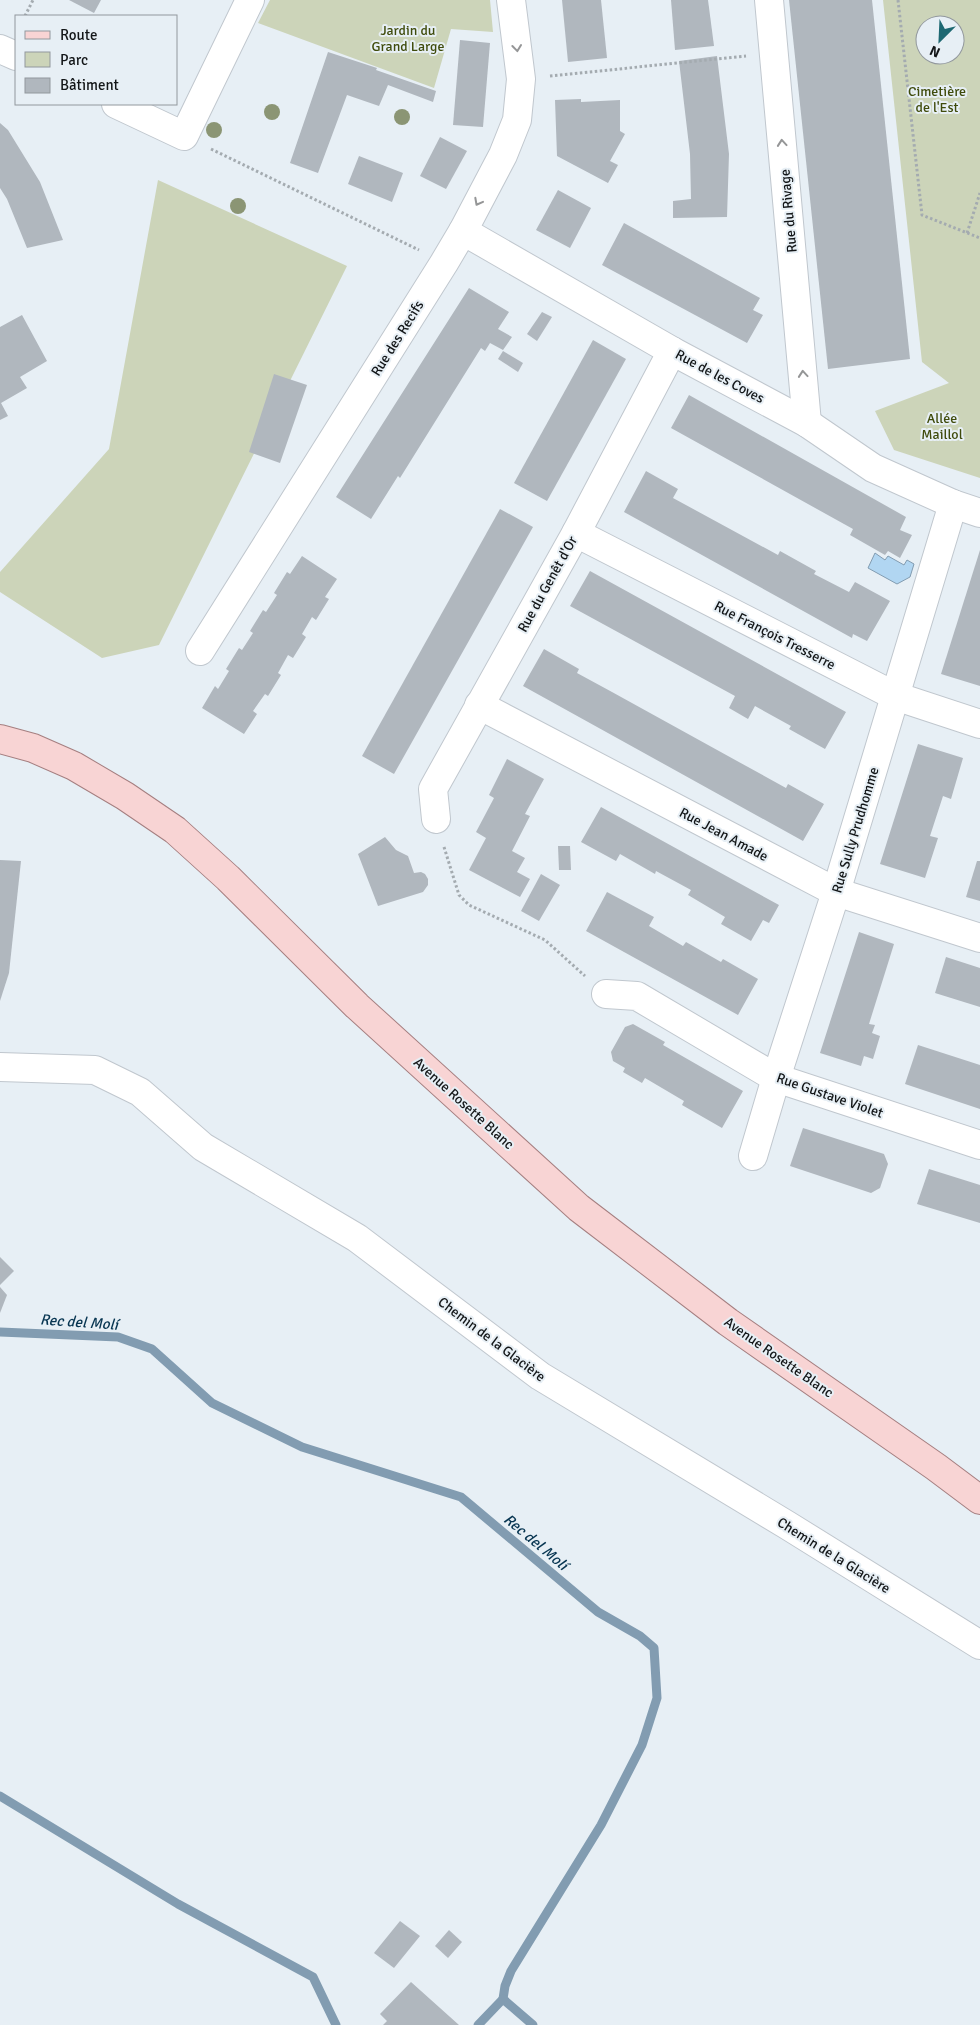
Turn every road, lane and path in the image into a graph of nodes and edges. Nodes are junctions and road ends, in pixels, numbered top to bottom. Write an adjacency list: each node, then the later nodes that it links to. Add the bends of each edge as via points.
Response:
1 (33, 0): 6 (path)
2 (250, 0): 12 (street)
3 (511, 0): 10 (street, Rue des Recifs, one-way to 10)
4 (768, 0): 8 (street, Rue du Rivage)
5 (898, 0): 15 (path, via 922,215)
6 (26, 15)
7 (0, 49): 9 (street)
8 (774, 53): 10 (path); 19 (street, Rue du Rivage, one-way to 8)
9 (15, 56)
10 (521, 79): 14 (street, Rue des Recifs, one-way to 14, via 517,120 503,155)
11 (118, 105): 12 (street)
12 (184, 136): 17 (path)
13 (980, 193): 15 (path)
14 (463, 231): 17 (street, Rue des Recifs); 18 (street, Rue de les Coves)
15 (967, 233): 16 (path)
16 (980, 238)
17 (444, 263): 23 (street, Rue des Recifs)
18 (672, 351): 19 (street, Rue de les Coves); 22 (street, Rue du Genêt d'Or)
19 (807, 423): 20 (street, Rue de les Coves, via 872,468)
20 (953, 504): 21 (street, Rue de les Coves); 24 (street, Rue Sully Prudhomme)
21 (980, 513)
22 (576, 533): 24 (street, Rue François Tresserre); 25 (street, Rue du Genêt d'Or)
23 (200, 651)
24 (895, 696): 26 (street, Rue François Tresserre); 29 (street, Rue Sully Prudhomme)
25 (479, 705): 28 (street, Rue du Genêt d'Or, via 433,788); 29 (street, Rue Jean Amade)
26 (980, 724)
27 (0, 739): 36 (main road, Avenue Rosette Blanc, via 33,748 74,766 175,830 357,1006 579,1208 728,1322)
28 (436, 819): 31 (path, via 459,895 469,905 545,940)
29 (836, 892): 30 (street, Rue Jean Amade); 33 (street, Rue Sully Prudhomme)
30 (980, 938)
31 (606, 994): 33 (street, Rue Gustave Violet, via 637,996)
32 (0, 1067): 39 (street, Chemin de la Glacière, via 95,1070 140,1092 203,1147 357,1238 540,1376)
33 (776, 1078): 34 (street, Rue Gustave Violet); 35 (street, Rue Sully Prudhomme)
34 (980, 1145)
35 (754, 1156)
36 (936, 1466): 37 (main road); 38 (main road)
37 (980, 1493)
38 (980, 1500)
39 (980, 1644)

